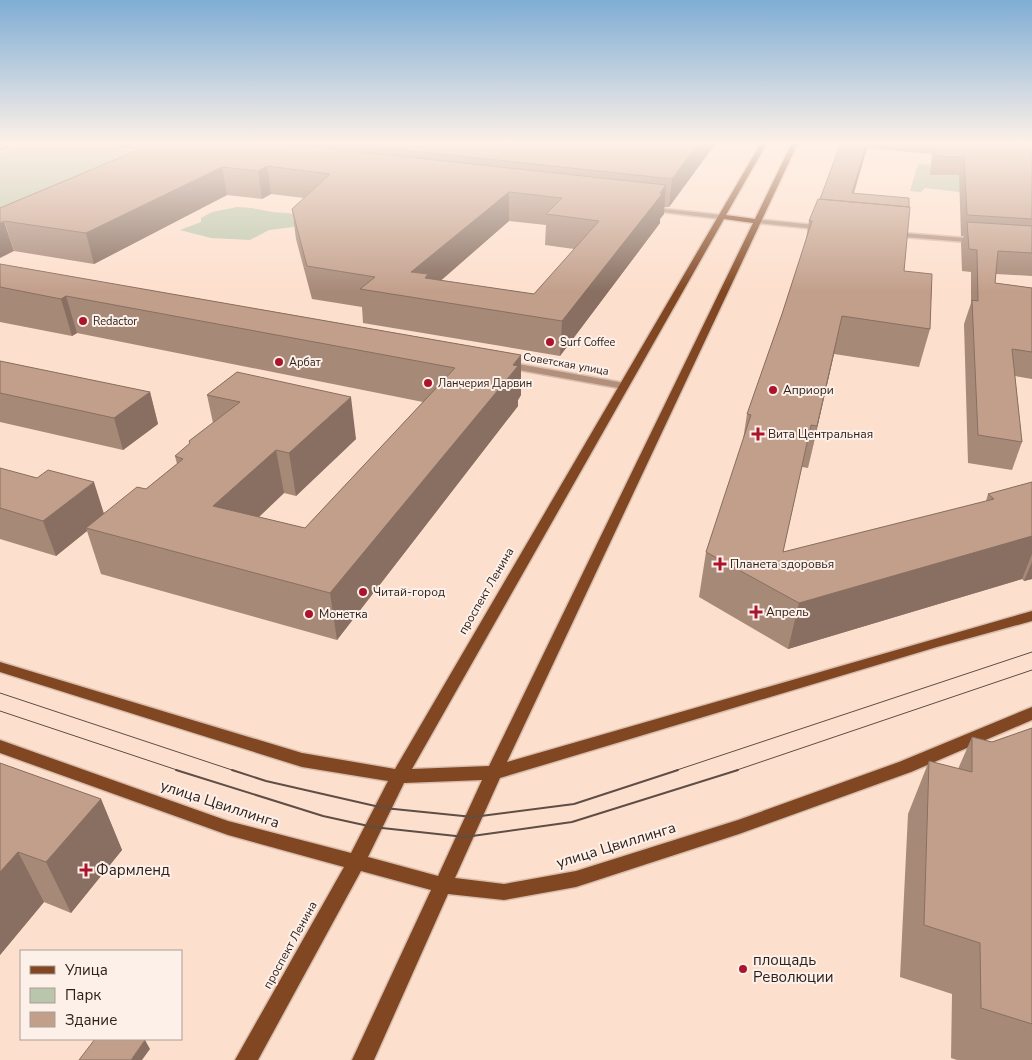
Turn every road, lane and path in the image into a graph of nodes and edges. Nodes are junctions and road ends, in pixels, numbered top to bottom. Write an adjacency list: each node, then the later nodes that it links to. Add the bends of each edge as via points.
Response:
1 (735, 192): 4 (main road, проспект Ленина)
2 (772, 192): 5 (main road)
3 (640, 208): 4 (street)
4 (721, 217): 5 (main road); 10 (main road, проспект Ленина)
5 (758, 221): 6 (street); 15 (main road)
6 (829, 229)
7 (886, 234): 8 (street)
8 (985, 241)
9 (497, 363): 10 (street, Советская улица)
10 (624, 386): 16 (main road, проспект Ленина)
11 (1032, 616): 15 (main road)
12 (0, 668): 16 (main road, via 302,760)
13 (1032, 713): 18 (main road, улица Цвиллинга, via 896,771 576,880 504,892)
14 (0, 746): 17 (main road, улица Цвиллинга, via 228,828)
15 (494, 773): 16 (main road); 18 (main road)
16 (400, 776): 17 (main road, проспект Ленина)
17 (355, 864): 18 (main road, улица Цвиллинга); 19 (main road, проспект Ленина)
18 (442, 886): 20 (main road)
19 (246, 1060)
20 (363, 1060)

